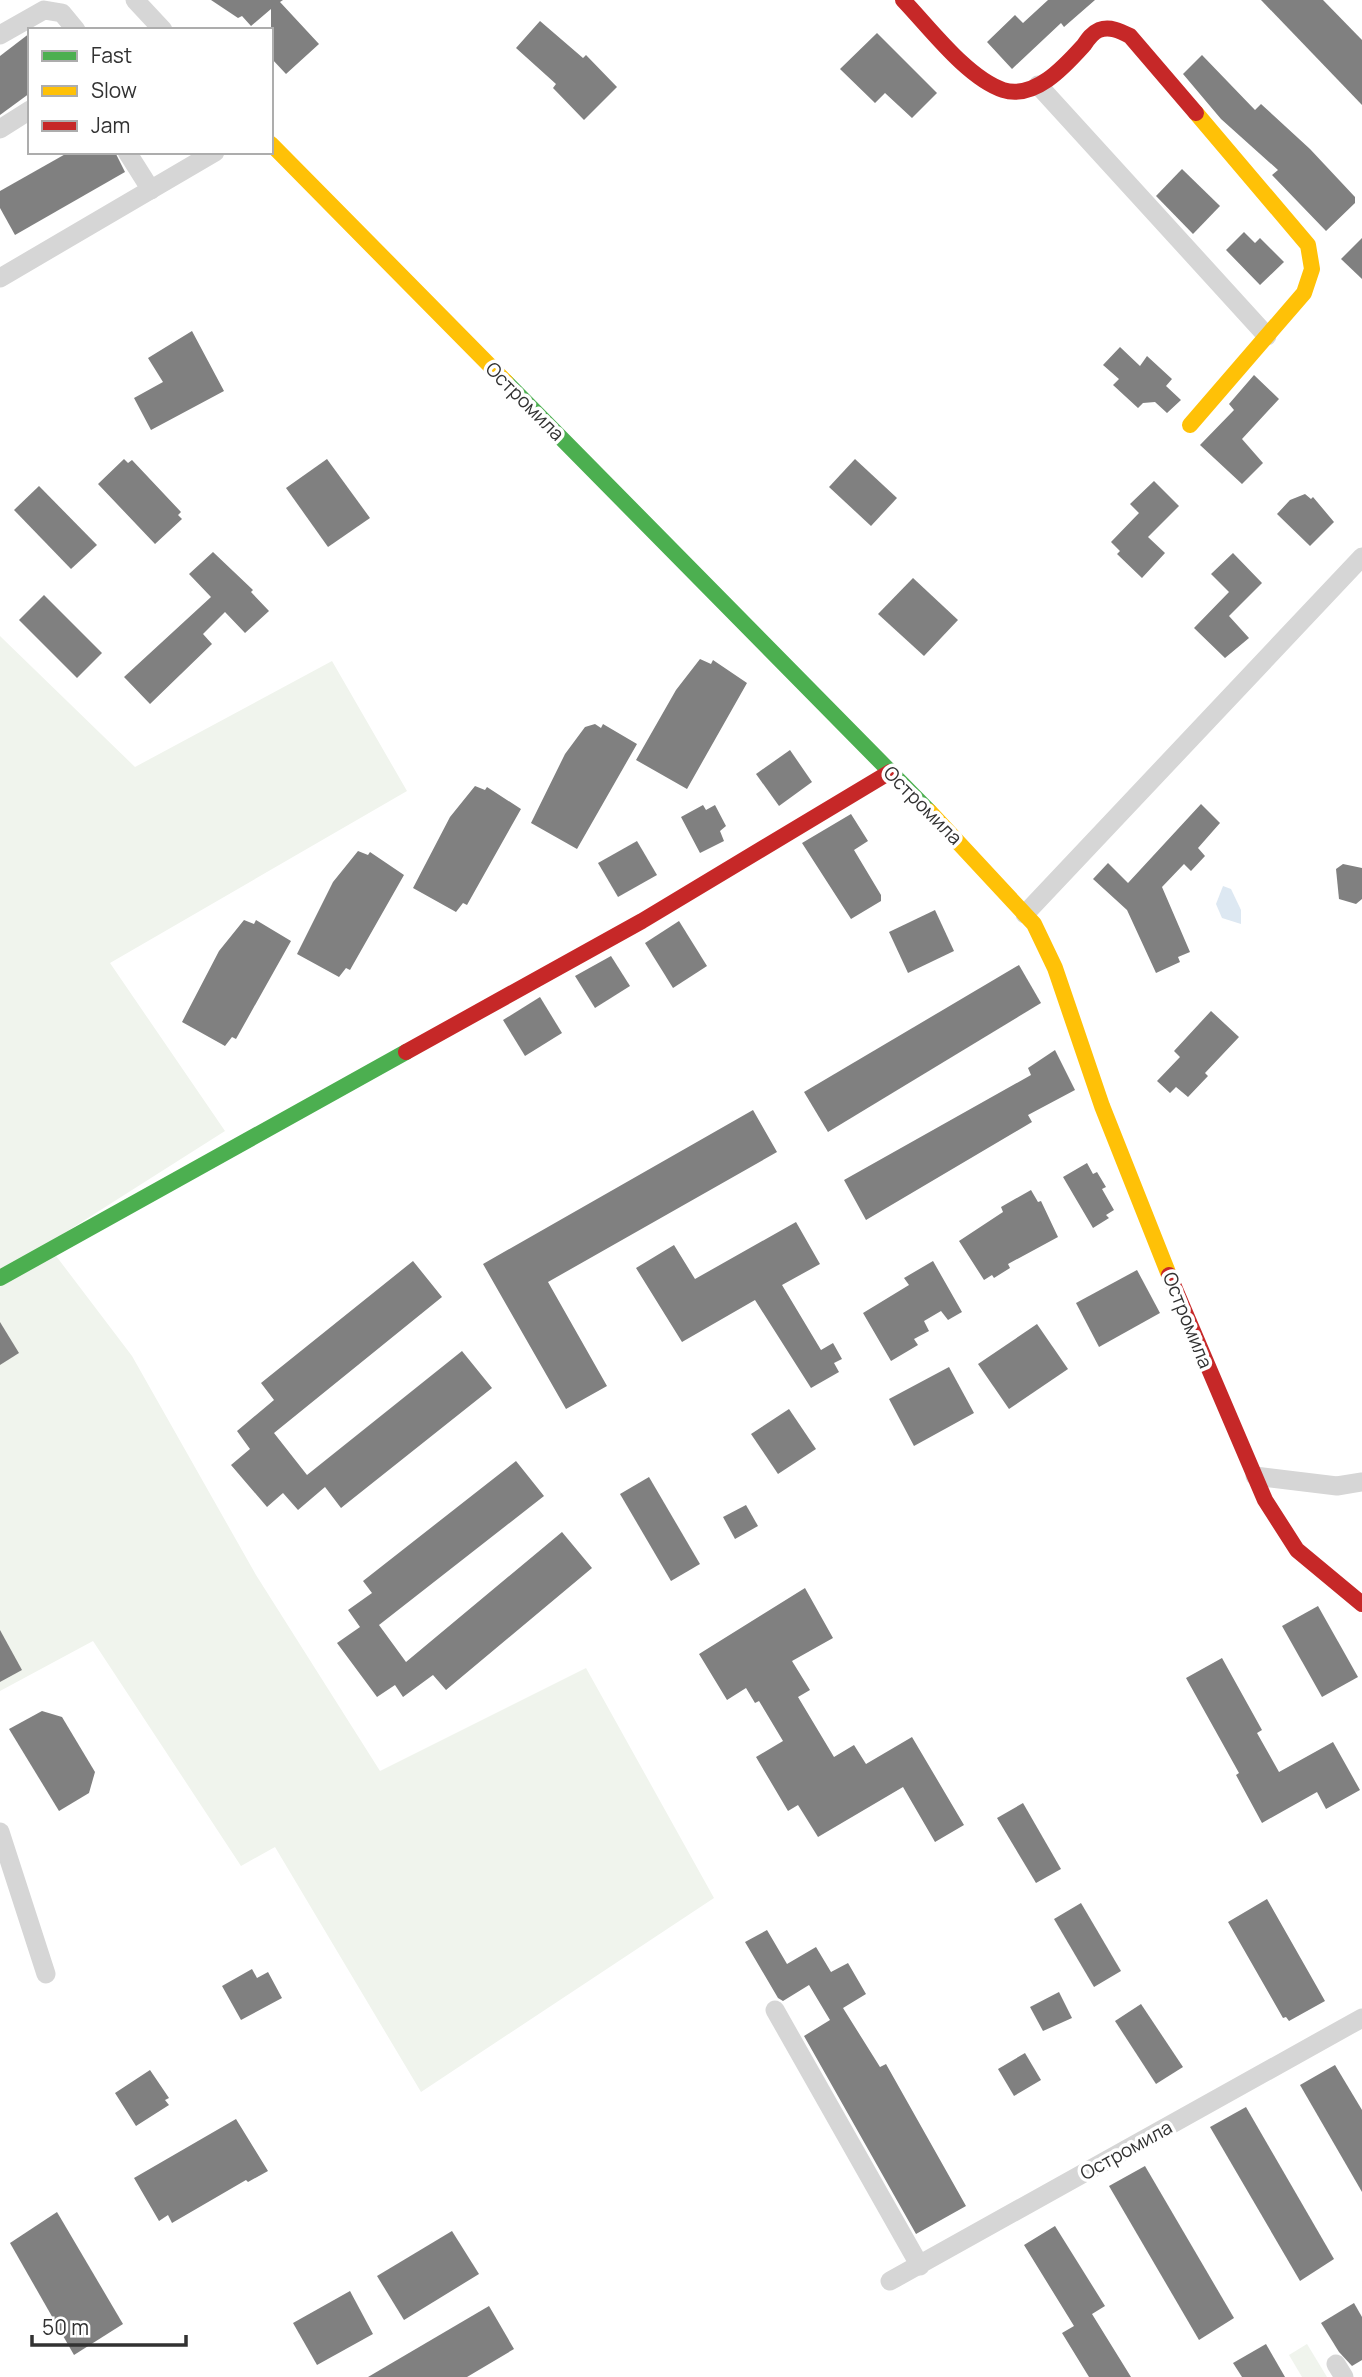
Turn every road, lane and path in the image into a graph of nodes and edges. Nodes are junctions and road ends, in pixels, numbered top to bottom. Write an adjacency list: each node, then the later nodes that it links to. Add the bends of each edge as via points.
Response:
1 (135, 0): 4 (street)
2 (903, 0): 6 (street, via 976,73 1003,90 1020,92)
3 (74, 28): 5 (street, via 62,13 44,9)
4 (161, 28)
5 (0, 35)
6 (1038, 85): 14 (street); 14 (street, via 1097,30 1114,28 1130,36 1308,245 1314,258 1304,293)
7 (28, 111): 8 (street)
8 (0, 129)
9 (273, 146): 17 (street, Остромила)
10 (128, 154): 12 (street)
11 (212, 154): 12 (street)
12 (151, 190): 13 (street)
13 (0, 278)
14 (1267, 336): 15 (street)
15 (1190, 425)
16 (1362, 556): 18 (street)
17 (890, 772): 18 (street, Остромила); 19 (street, via 642,921)
18 (1025, 914): 20 (street, Остромила, via 1055,968 1102,1106)
19 (0, 1278)
20 (1255, 1476): 21 (street, via 1338,1486); 22 (street, Остромила, via 1297,1550)
21 (1362, 1482)
22 (1362, 1604)
23 (0, 1832): 24 (street)
24 (46, 1974)
25 (775, 2010): 27 (street)
26 (1362, 2018): 27 (street, Остромила)
27 (920, 2266): 28 (street, Остромила)
28 (890, 2281)

